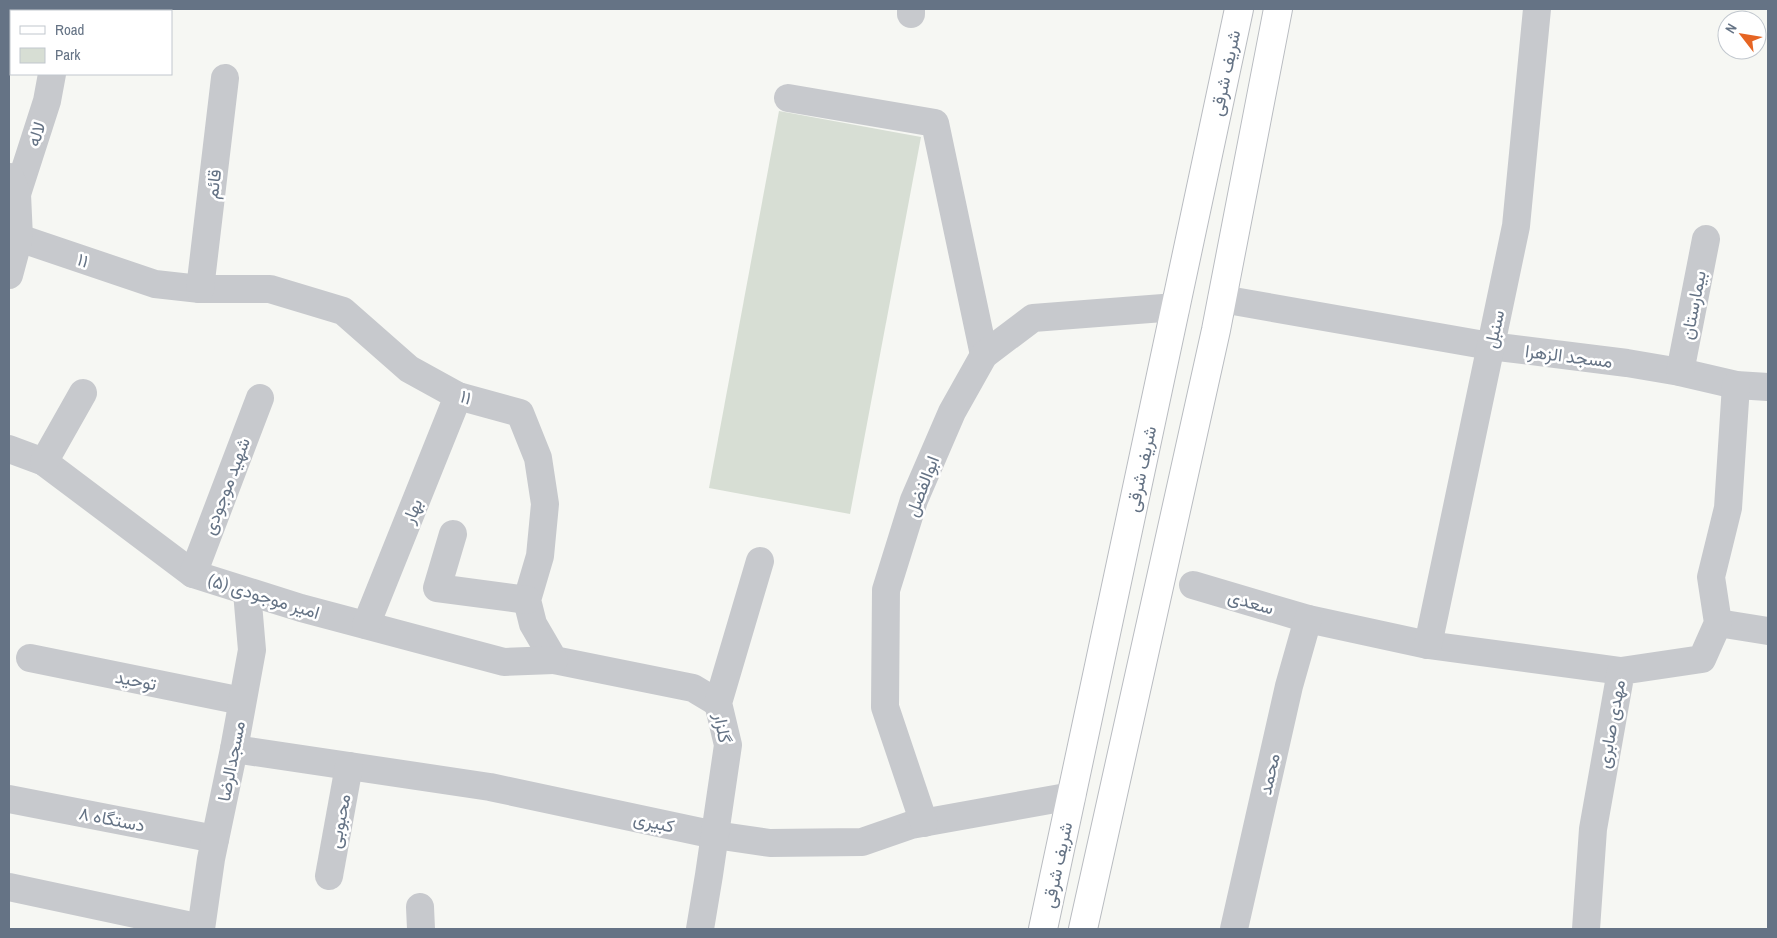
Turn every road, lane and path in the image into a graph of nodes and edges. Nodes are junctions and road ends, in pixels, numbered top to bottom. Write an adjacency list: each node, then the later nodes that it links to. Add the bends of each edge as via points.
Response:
1 (1239, 9): 13 (main road, شریف شرقی)
2 (1278, 9): 12 (main road)
3 (1537, 9): 14 (street, سنبل, via 1516,226)
4 (52, 75): 7 (street, لاله, via 47,101)
5 (225, 78): 11 (street, قائم)
6 (788, 98): 15 (street, via 935,123)
7 (13, 184): 8 (street, لاله)
8 (19, 238): 10 (street, لاله); 11 (street, ۱۱, via 155,284)
9 (1706, 238): 16 (street, بیمارستان)
10 (9, 275)
11 (200, 289): 20 (street, ۱۱, via 270,289 343,311 409,369)
12 (1222, 299): 14 (street, مسجد الزهرا); 28 (main road)
13 (1176, 307): 15 (street, ابوالفضل, via 1033,318); 26 (main road, شریف شرقی)
14 (1490, 346): 16 (street, مسجد الزهرا); 36 (street, سنبل)
15 (984, 356): 46 (street, ابوالفضل, via 952,412 914,500 886,590 885,707)
16 (1680, 372): 17 (street, مسجد الزهرا)
17 (1736, 385): 18 (street, مسجد الزهرا); 33 (street, via 1728,508 1711,577)
18 (1768, 387)
19 (82, 393): 23 (street)
20 (458, 396): 31 (street, ۱۱, via 520,413 538,458 546,504 540,556); 34 (street, بهار)
21 (260, 398): 27 (street, شهید موجودی)
22 (9, 449): 23 (street, امیر موجودی (۵))
23 (44, 462): 27 (street, امیر موجودی (۵))
24 (453, 534): 31 (street, via 437,588)
25 (760, 561): 41 (street, گلزار)
26 (1120, 570): 28 (main road); 44 (main road, شریف شرقی)
27 (193, 574): 30 (street, امیر موجودی (۵))
28 (1161, 579): 55 (main road)
29 (1193, 585): 32 (street, سعدی)
30 (247, 592): 34 (street, امیر موجودی (۵)); 40 (street, مسجدالرضا, via 252,650)
31 (527, 600): 38 (street, via 533,624)
32 (1308, 619): 36 (street, سعدی); 56 (street, محمد, via 1289,686)
33 (1718, 623): 35 (street); 39 (street, مهدی صابری, via 1702,659)
34 (366, 625): 38 (street, امیر موجودی (۵), via 504,662)
35 (1768, 631)
36 (1428, 645): 39 (street, سعدی)
37 (30, 658): 40 (street, توحید)
38 (554, 660): 41 (street, via 693,688)
39 (1621, 671): 51 (street, مهدی صابری, via 1593,829)
40 (242, 701): 42 (street, مسجدالرضا)
41 (718, 703): 47 (street, گلزار, via 728,745)
42 (234, 749): 43 (street, کبیری); 48 (street, مسجدالرضا)
43 (350, 766): 47 (street, کبیری, via 490,787); 49 (street, محبوبی)
44 (1072, 796): 46 (street, کبیری); 54 (main road, شریف شرقی)
45 (9, 799): 48 (street, ۸ دستگاه)
46 (924, 822): 47 (street, کبیری, via 862,842 770,844)
47 (715, 835): 53 (street, گلزار)
48 (215, 839): 52 (street, مسجدالرضا)
49 (329, 876)
50 (9, 887): 52 (street)
51 (1592, 928)
52 (201, 929)
53 (700, 929)
54 (1043, 929)
55 (1083, 929)
56 (1234, 929)

